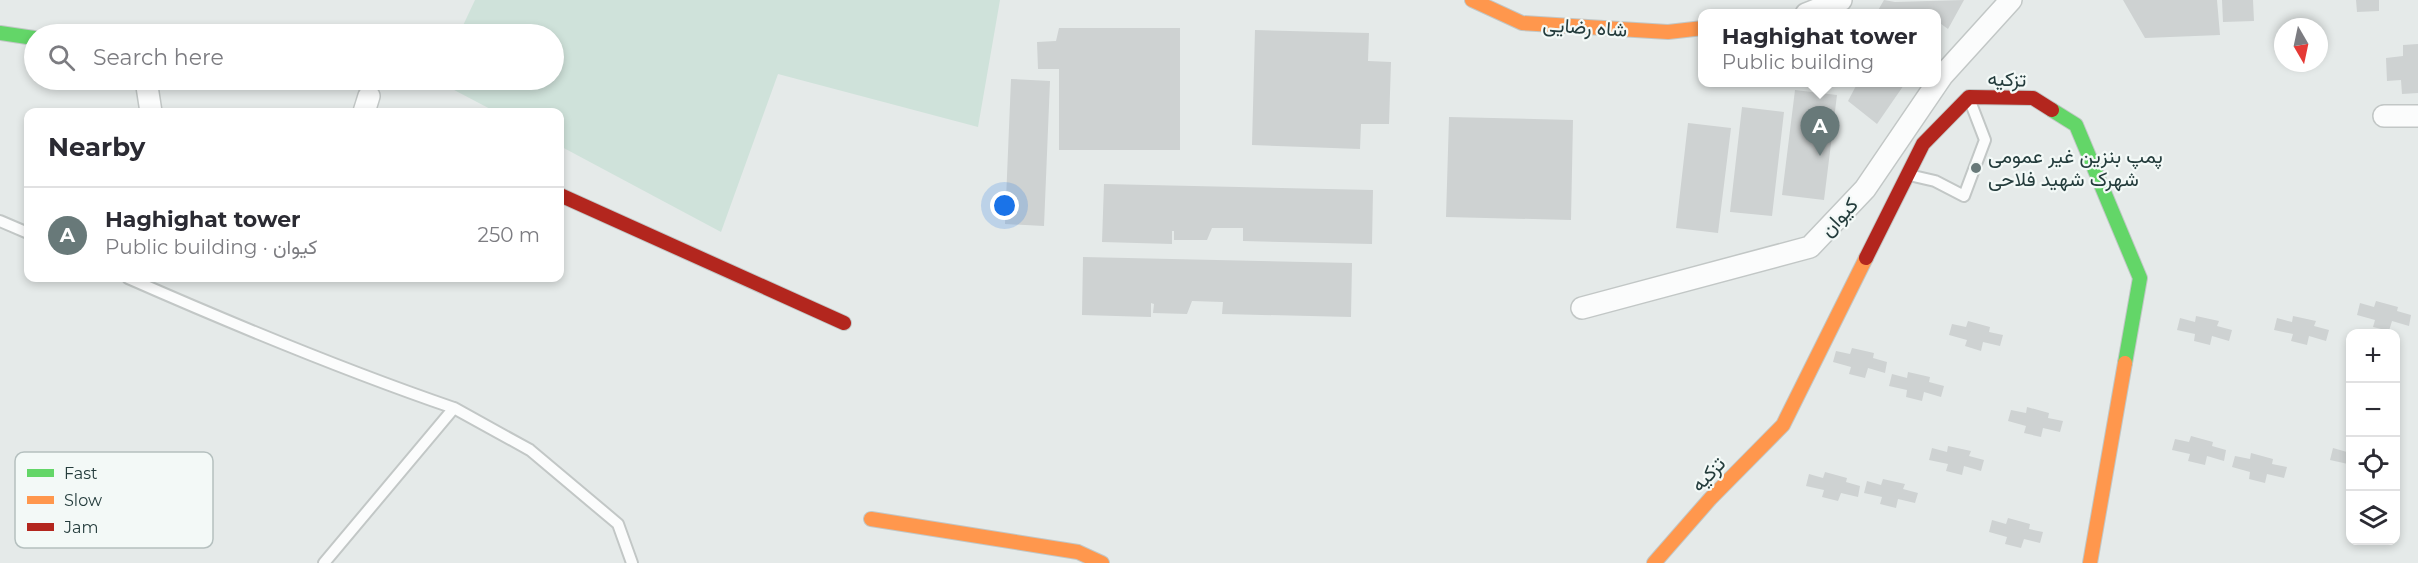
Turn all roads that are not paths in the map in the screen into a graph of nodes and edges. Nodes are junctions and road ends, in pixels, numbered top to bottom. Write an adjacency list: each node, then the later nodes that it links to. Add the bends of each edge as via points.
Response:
1 (1472, 0): 5 (street, شاه رضایی, via 1522,23 1668,32)
2 (1841, 0): 4 (street)
3 (2012, 0): 8 (street, کیوان)
4 (1818, 9)
5 (1698, 29)
6 (0, 33): 7 (street)
7 (24, 37)
8 (1941, 77)
9 (1935, 87): 20 (street, کیوان, via 1865,189 1810,247)
10 (148, 90): 12 (street)
11 (1969, 97): 15 (street, تزکیه, via 1923,144); 15 (lane, via 1985,140 1964,196); 28 (street, تزکیه, via 2032,98 2076,125 2140,278)
12 (150, 108)
13 (2384, 116): 14 (street)
14 (2418, 116)
15 (1908, 175): 27 (street, تزکیه, via 1783,424)
16 (564, 197): 21 (street)
17 (0, 221): 18 (lane)
18 (24, 231)
19 (137, 282): 22 (lane, via 233,324)
20 (1582, 308)
21 (844, 323)
22 (454, 408): 24 (lane); 25 (lane, via 530,450 618,524)
23 (871, 519): 26 (street, via 1078,552)
24 (324, 563)
25 (632, 563)
26 (1102, 563)
27 (1654, 563)
28 (2090, 563)

